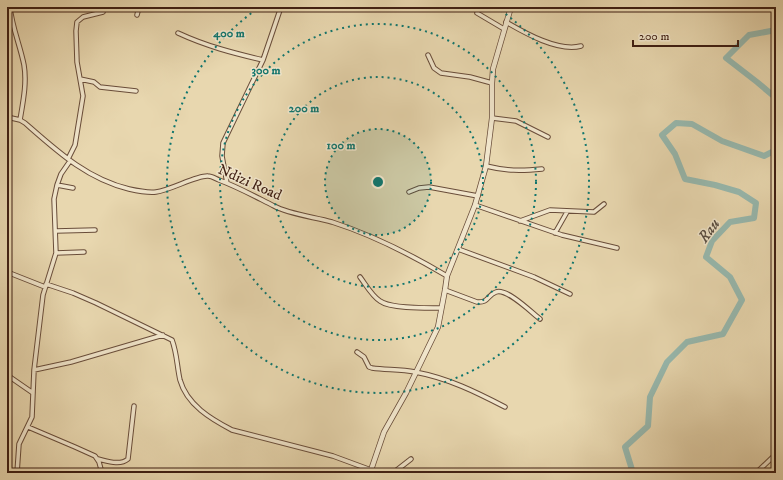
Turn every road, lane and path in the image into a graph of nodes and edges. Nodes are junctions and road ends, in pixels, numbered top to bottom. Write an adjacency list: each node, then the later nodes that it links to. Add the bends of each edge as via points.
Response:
1 (10, 7): 19 (street, via 25,73)
2 (139, 7): 7 (street)
3 (281, 7): 13 (street)
4 (511, 7): 8 (street)
5 (103, 12): 14 (street, via 83,17 78,22 76,36)
6 (477, 12): 9 (street)
7 (137, 15)
8 (506, 22): 9 (street); 11 (street, via 553,44 573,48)
9 (504, 29): 15 (street)
10 (178, 33): 13 (street, via 225,52)
11 (581, 46)
12 (428, 55): 15 (street, via 434,68 441,73)
13 (263, 60): 24 (street, via 223,143 222,156)
14 (80, 78): 16 (street, via 94,82 100,87); 21 (street, via 82,106 75,145)
15 (492, 82): 18 (street)
16 (136, 91)
17 (7, 117): 19 (street, Ndizi Road)
18 (492, 118): 20 (street, via 516,121); 22 (street)
19 (20, 120): 21 (street, Ndizi Road)
20 (548, 136)
21 (69, 160): 24 (street, Ndizi Road, via 108,183 138,191 169,190 208,176); 25 (street)
22 (486, 166): 23 (street, via 509,171); 28 (street)
23 (542, 169)
24 (227, 183): 41 (street, Ndizi Road, via 274,207 332,222 395,247)
25 (57, 185): 26 (street); 34 (street, via 54,199)
26 (73, 188)
27 (409, 192): 28 (street, via 429,187)
28 (478, 196): 30 (street)
29 (604, 204): 31 (street, via 594,212)
30 (475, 205): 32 (street); 37 (street)
31 (568, 212): 32 (street, via 550,210); 35 (street)
32 (520, 221): 35 (street)
33 (96, 230): 34 (street)
34 (56, 231): 39 (street)
35 (555, 233): 36 (street)
36 (617, 248)
37 (458, 249): 41 (street); 45 (street, via 534,277)
38 (84, 252): 39 (street)
39 (56, 253): 43 (street)
40 (7, 272): 43 (street)
41 (447, 276): 44 (street)
42 (360, 277): 46 (street, via 376,298 385,304)
43 (45, 286): 48 (street, via 73,293); 50 (street)
44 (446, 290): 46 (street); 47 (street, via 473,301 483,302 501,291 524,305)
45 (570, 294)
46 (441, 308): 51 (street, via 438,327)
47 (540, 319)
48 (163, 335): 50 (street); 60 (street, via 172,340 184,391 196,405 219,423 232,430 333,456)
49 (358, 352): 51 (street, via 372,368)
50 (34, 370): 53 (street)
51 (416, 372): 55 (street, via 462,386); 60 (street, via 384,432)
52 (7, 375): 53 (street)
53 (32, 393): 56 (street, via 32,417)
54 (134, 406): 58 (street, via 128,459 120,463)
55 (505, 408)
56 (28, 427): 58 (street, via 75,446); 61 (street, via 19,444)
57 (776, 454): 66 (street)
58 (98, 459): 62 (street)
59 (411, 459): 63 (street)
60 (371, 472)
61 (17, 473)
62 (102, 473)
63 (393, 473)
64 (607, 473): 65 (street)
65 (614, 473)
66 (756, 473)

